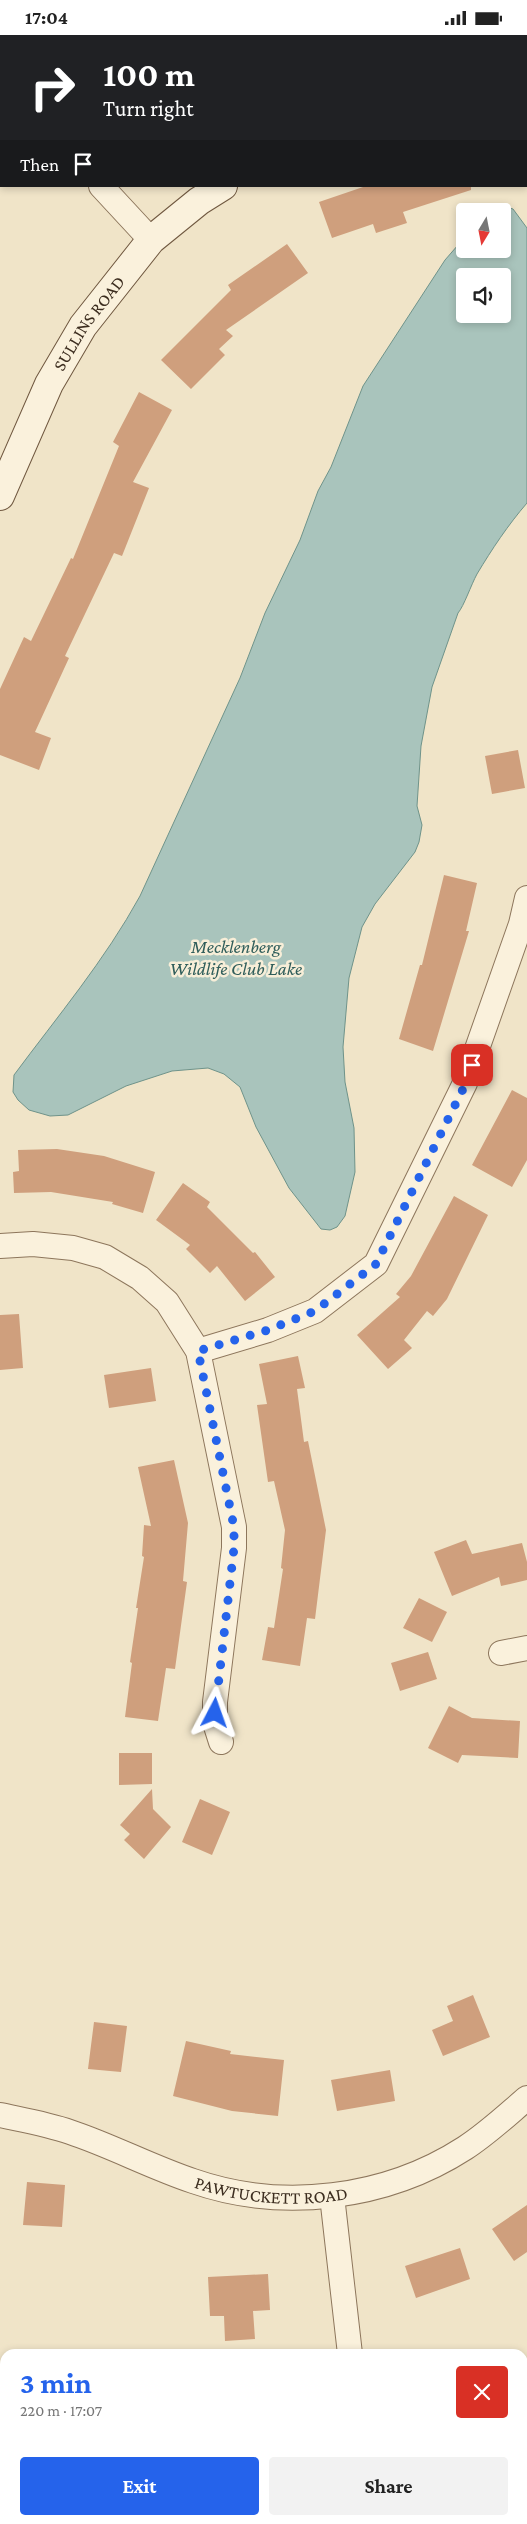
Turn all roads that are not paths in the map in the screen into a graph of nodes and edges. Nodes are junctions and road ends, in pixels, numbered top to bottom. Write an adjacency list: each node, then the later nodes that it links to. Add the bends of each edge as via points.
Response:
1 (102, 187): 3 (street)
2 (221, 187): 3 (street, SULLINS ROAD)
3 (150, 240): 4 (street, SULLINS ROAD, via 82,326 49,384)
4 (0, 496)
5 (527, 898): 7 (street, via 521,925 466,1083 376,1264 315,1311 268,1330)
6 (0, 1246): 7 (street, via 33,1244 73,1248 105,1257 140,1278 167,1302)
7 (198, 1351): 10 (street, via 234,1527 215,1702 215,1723)
8 (527, 1648): 9 (street)
9 (501, 1653)
10 (221, 1742)
11 (527, 2098): 13 (street, PAWTUCKETT ROAD, via 465,2148 423,2170 356,2192)
12 (0, 2115): 13 (street, PAWTUCKETT ROAD, via 70,2132 194,2182 226,2190 271,2197)
13 (332, 2196): 14 (street)
14 (349, 2349)

